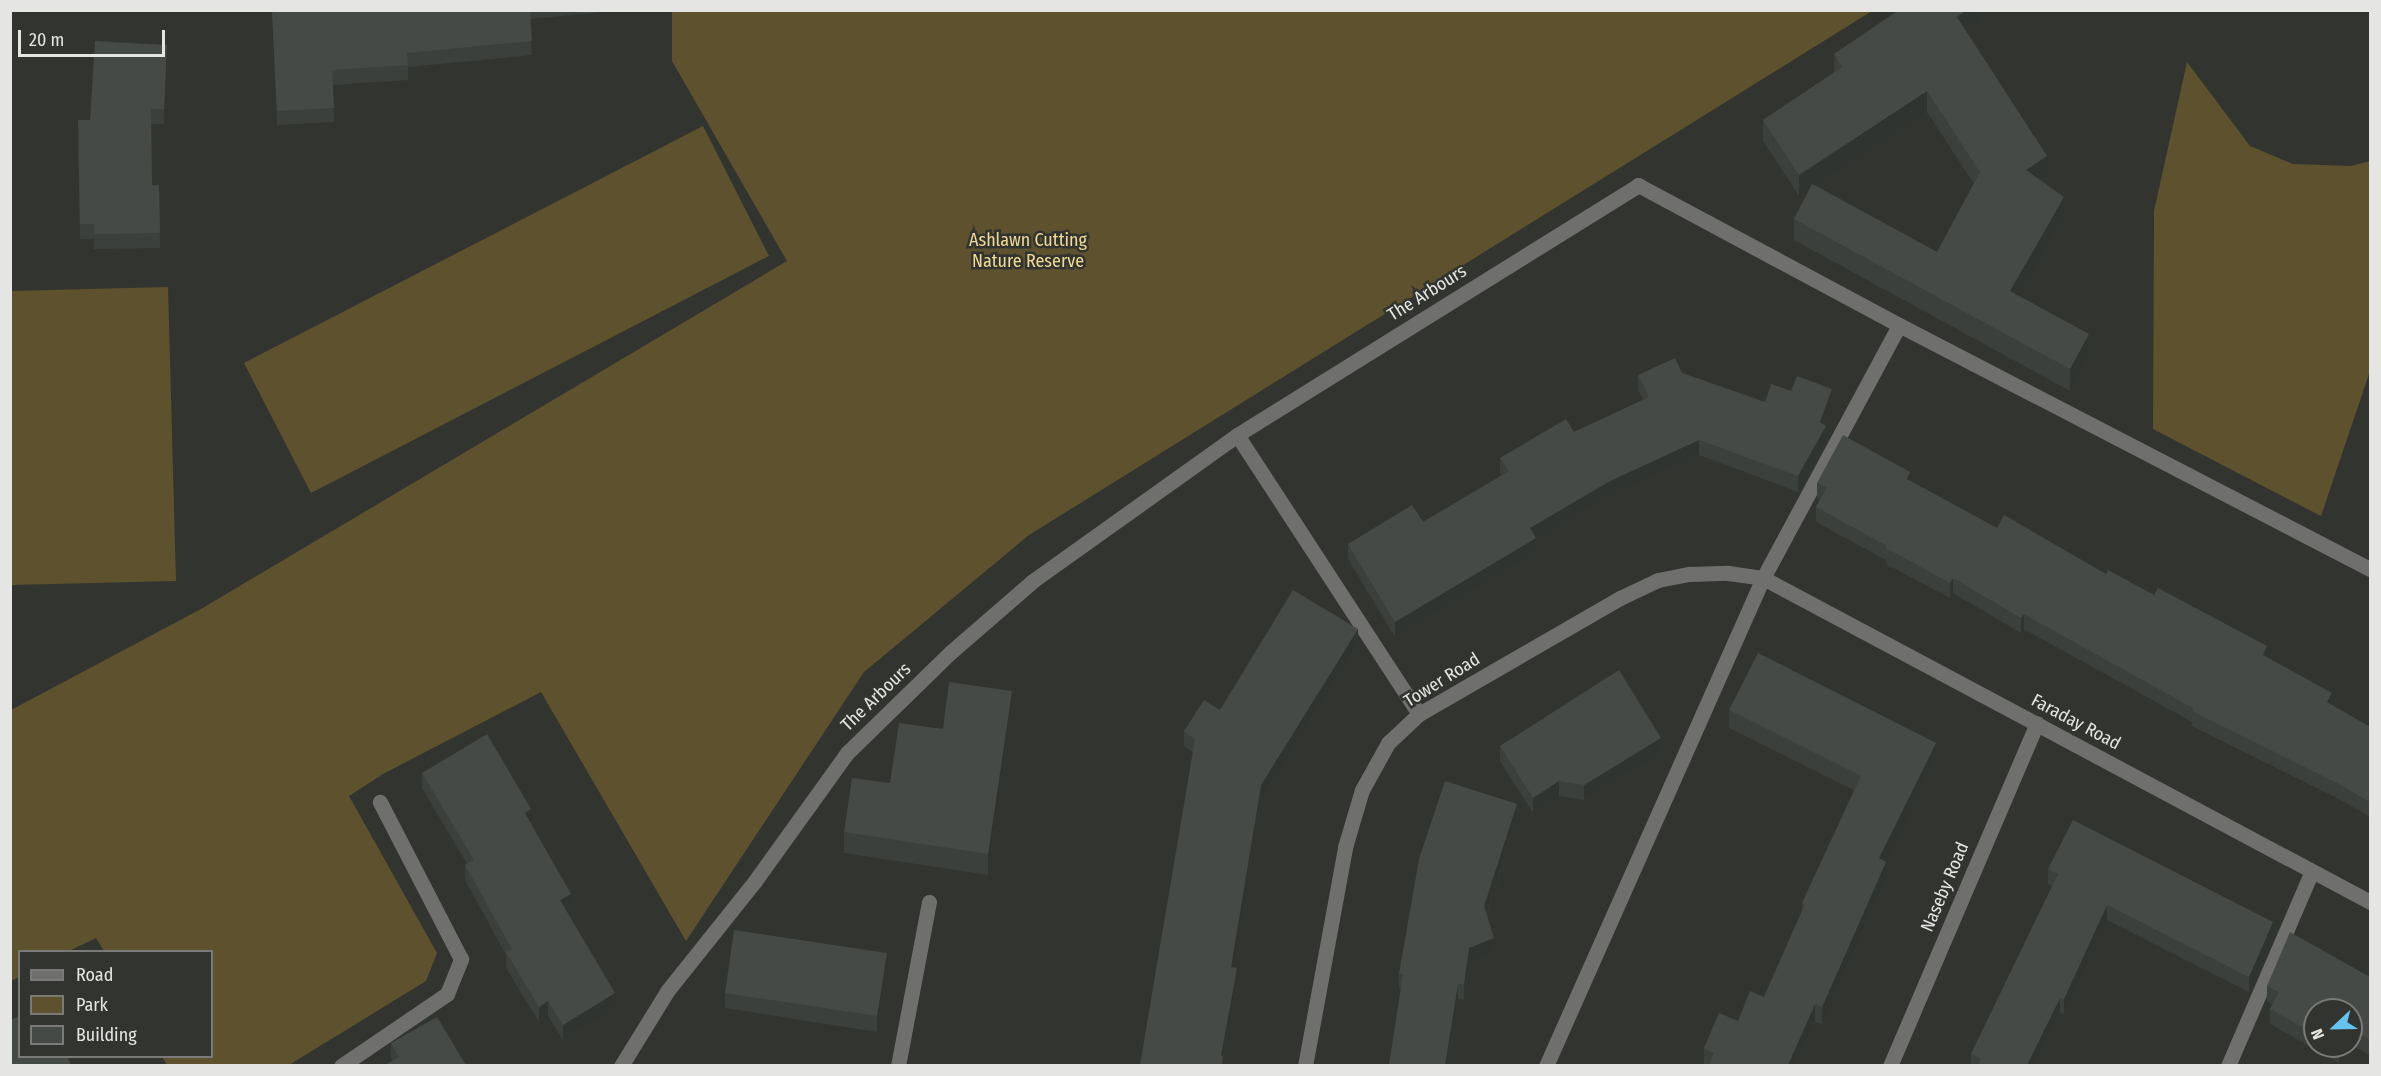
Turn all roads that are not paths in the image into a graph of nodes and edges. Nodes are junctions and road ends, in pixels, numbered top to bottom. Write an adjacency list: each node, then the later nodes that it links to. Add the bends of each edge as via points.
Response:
1 (1899, 325): 2 (street, The Arbours, via 1638,185); 3 (street); 4 (street)
2 (1237, 435): 5 (street); 12 (street, The Arbours, via 1034,580 952,651 847,753 755,881 668,990)
3 (2370, 569)
4 (1763, 578): 5 (street, Tower Road, via 1728,573 1658,580); 6 (street, Faraday Road); 15 (street)
5 (1419, 714): 14 (street, Tower Road, via 1388,743 1362,790 1346,847)
6 (2037, 723): 8 (street, Faraday Road); 16 (street, Naseby Road)
7 (381, 802): 11 (street, via 461,959 447,994)
8 (2312, 871): 10 (street, Faraday Road); 17 (street)
9 (929, 902): 13 (street)
10 (2370, 902)
11 (341, 1065)
12 (621, 1065)
13 (898, 1065)
14 (1305, 1065)
15 (1546, 1065)
16 (1890, 1065)
17 (2228, 1065)

